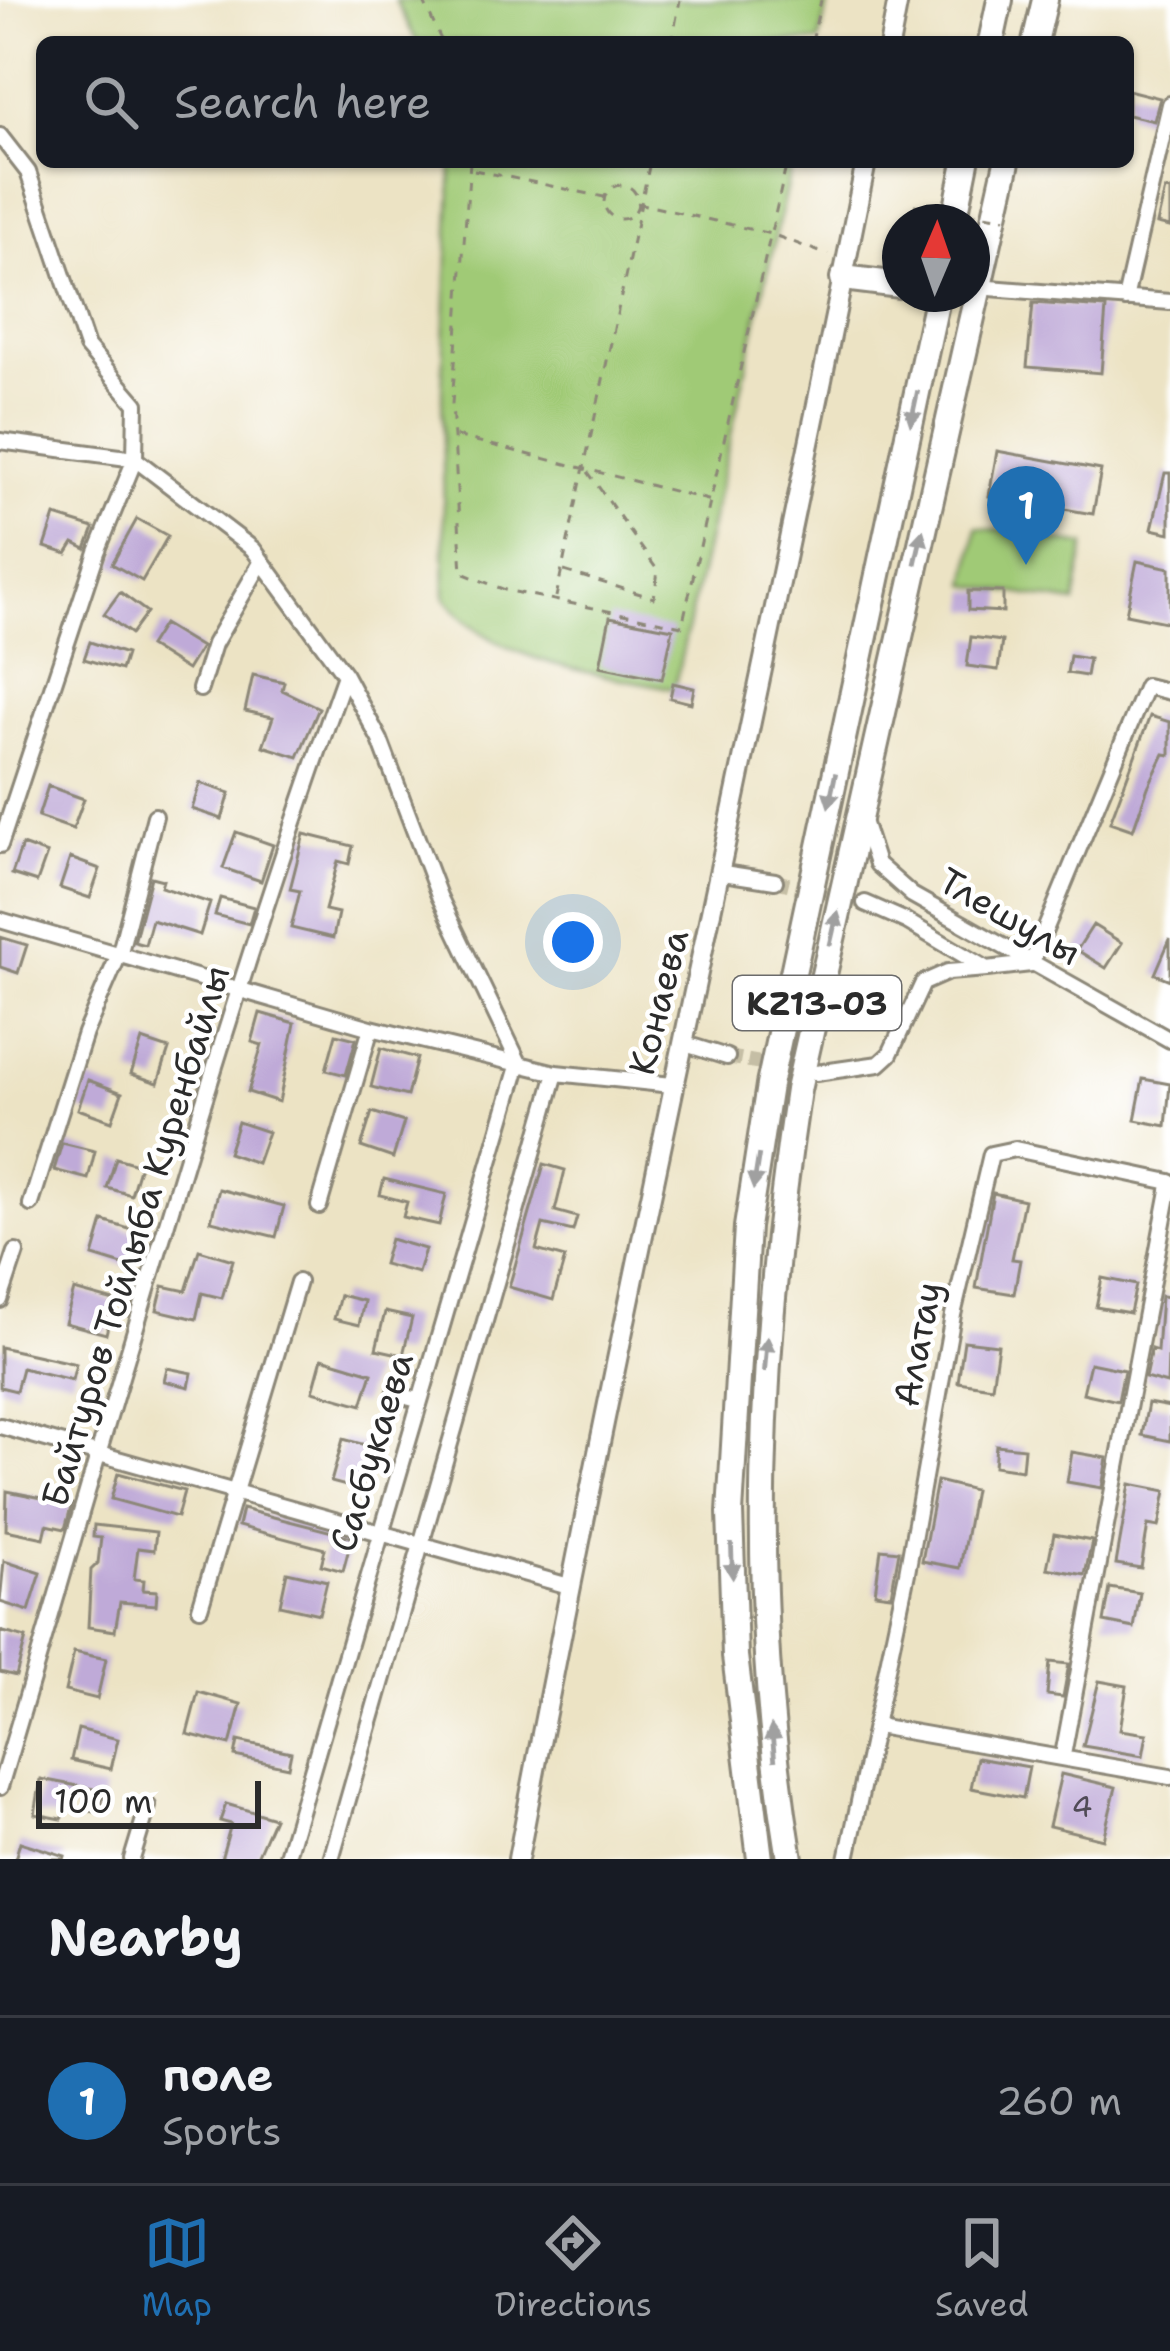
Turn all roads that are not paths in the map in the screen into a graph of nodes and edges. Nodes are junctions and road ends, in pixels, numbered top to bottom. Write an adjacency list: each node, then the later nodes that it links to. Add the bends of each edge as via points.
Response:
1 (898, 0): 4 (main road)
2 (1000, 0): 5 (highway)
3 (1045, 0): 6 (highway)
4 (891, 36)
5 (992, 36)
6 (1036, 36)
7 (1170, 104): 17 (street)
8 (0, 136): 22 (street, via 28,172 87,347 136,404)
9 (865, 168): 14 (main road, Конаева)
10 (965, 168): 12 (highway)
11 (1006, 168): 13 (highway, KZ13-03)
12 (958, 204)
13 (990, 233)
14 (845, 270): 15 (highway); 30 (main road, Конаева)
15 (882, 280)
16 (990, 288): 17 (street)
17 (1125, 299): 18 (street)
18 (1170, 302)
19 (935, 312): 70 (highway, KZ13-03, one-way to 70, via 769,1085 748,1227 730,1513 735,1657)
20 (971, 312): 27 (highway, KZ13-03, one-way to 20)
21 (0, 441): 22 (street)
22 (135, 459): 23 (street); 29 (street)
23 (262, 561): 24 (street); 25 (street, via 214,644)
24 (345, 675): 37 (street, Байтуров Тойлыба Куренбайлы); 42 (street)
25 (200, 689)
26 (1170, 692): 35 (street, via 1146,686)
27 (860, 808): 35 (street, Тлешулы, via 877,864 912,895); 71 (highway, KZ13-03, one-way to 27, via 764,1654 763,1393 798,1090)
28 (155, 816): 34 (street)
29 (0, 845)
30 (723, 873): 31 (street); 40 (main road, Конаева)
31 (775, 881)
32 (865, 903): 36 (street)
33 (0, 920): 34 (street)
34 (120, 952): 37 (street); 47 (street)
35 (1031, 964): 36 (street); 39 (street, Тлешулы)
36 (986, 968): 44 (street, via 948,972 915,991 879,1064)
37 (241, 991): 38 (street); 55 (street, Байтуров Тойлыба Куренбайлы)
38 (371, 1028): 42 (street); 48 (street)
39 (1170, 1040)
40 (682, 1043): 41 (street); 45 (main road, Конаева)
41 (727, 1057)
42 (519, 1063): 43 (street); 53 (street, Сасбукаева)
43 (556, 1073): 45 (street); 58 (street, Сасбукаева)
44 (816, 1073)
45 (671, 1084): 59 (main road, Конаева)
46 (1170, 1184): 61 (street, Алатау, via 1015,1149 991,1154); 62 (street, Алатау)
47 (31, 1204)
48 (319, 1205)
49 (16, 1252): 51 (street)
50 (298, 1282): 56 (street)
51 (0, 1300)
52 (395, 1394): 53 (street)
53 (418, 1400): 57 (street, Сасбукаева)
54 (0, 1426): 55 (street)
55 (99, 1454): 56 (street); 64 (street, Байтуров Тойлыба Куренбайлы)
56 (236, 1492): 57 (street); 60 (street)
57 (378, 1531): 58 (street); 67 (street, Сасбукаева)
58 (421, 1546): 59 (street); 68 (street, Сасбукаева)
59 (569, 1586): 69 (main road, Конаева)
60 (200, 1608)
61 (877, 1726): 62 (street); 72 (street)
62 (1063, 1755): 63 (street)
63 (1170, 1777)
64 (0, 1787)
65 (148, 1806): 66 (street)
66 (132, 1859)
67 (286, 1859)
68 (331, 1859)
69 (518, 1859)
70 (760, 1859)
71 (790, 1859)
72 (847, 1859)

